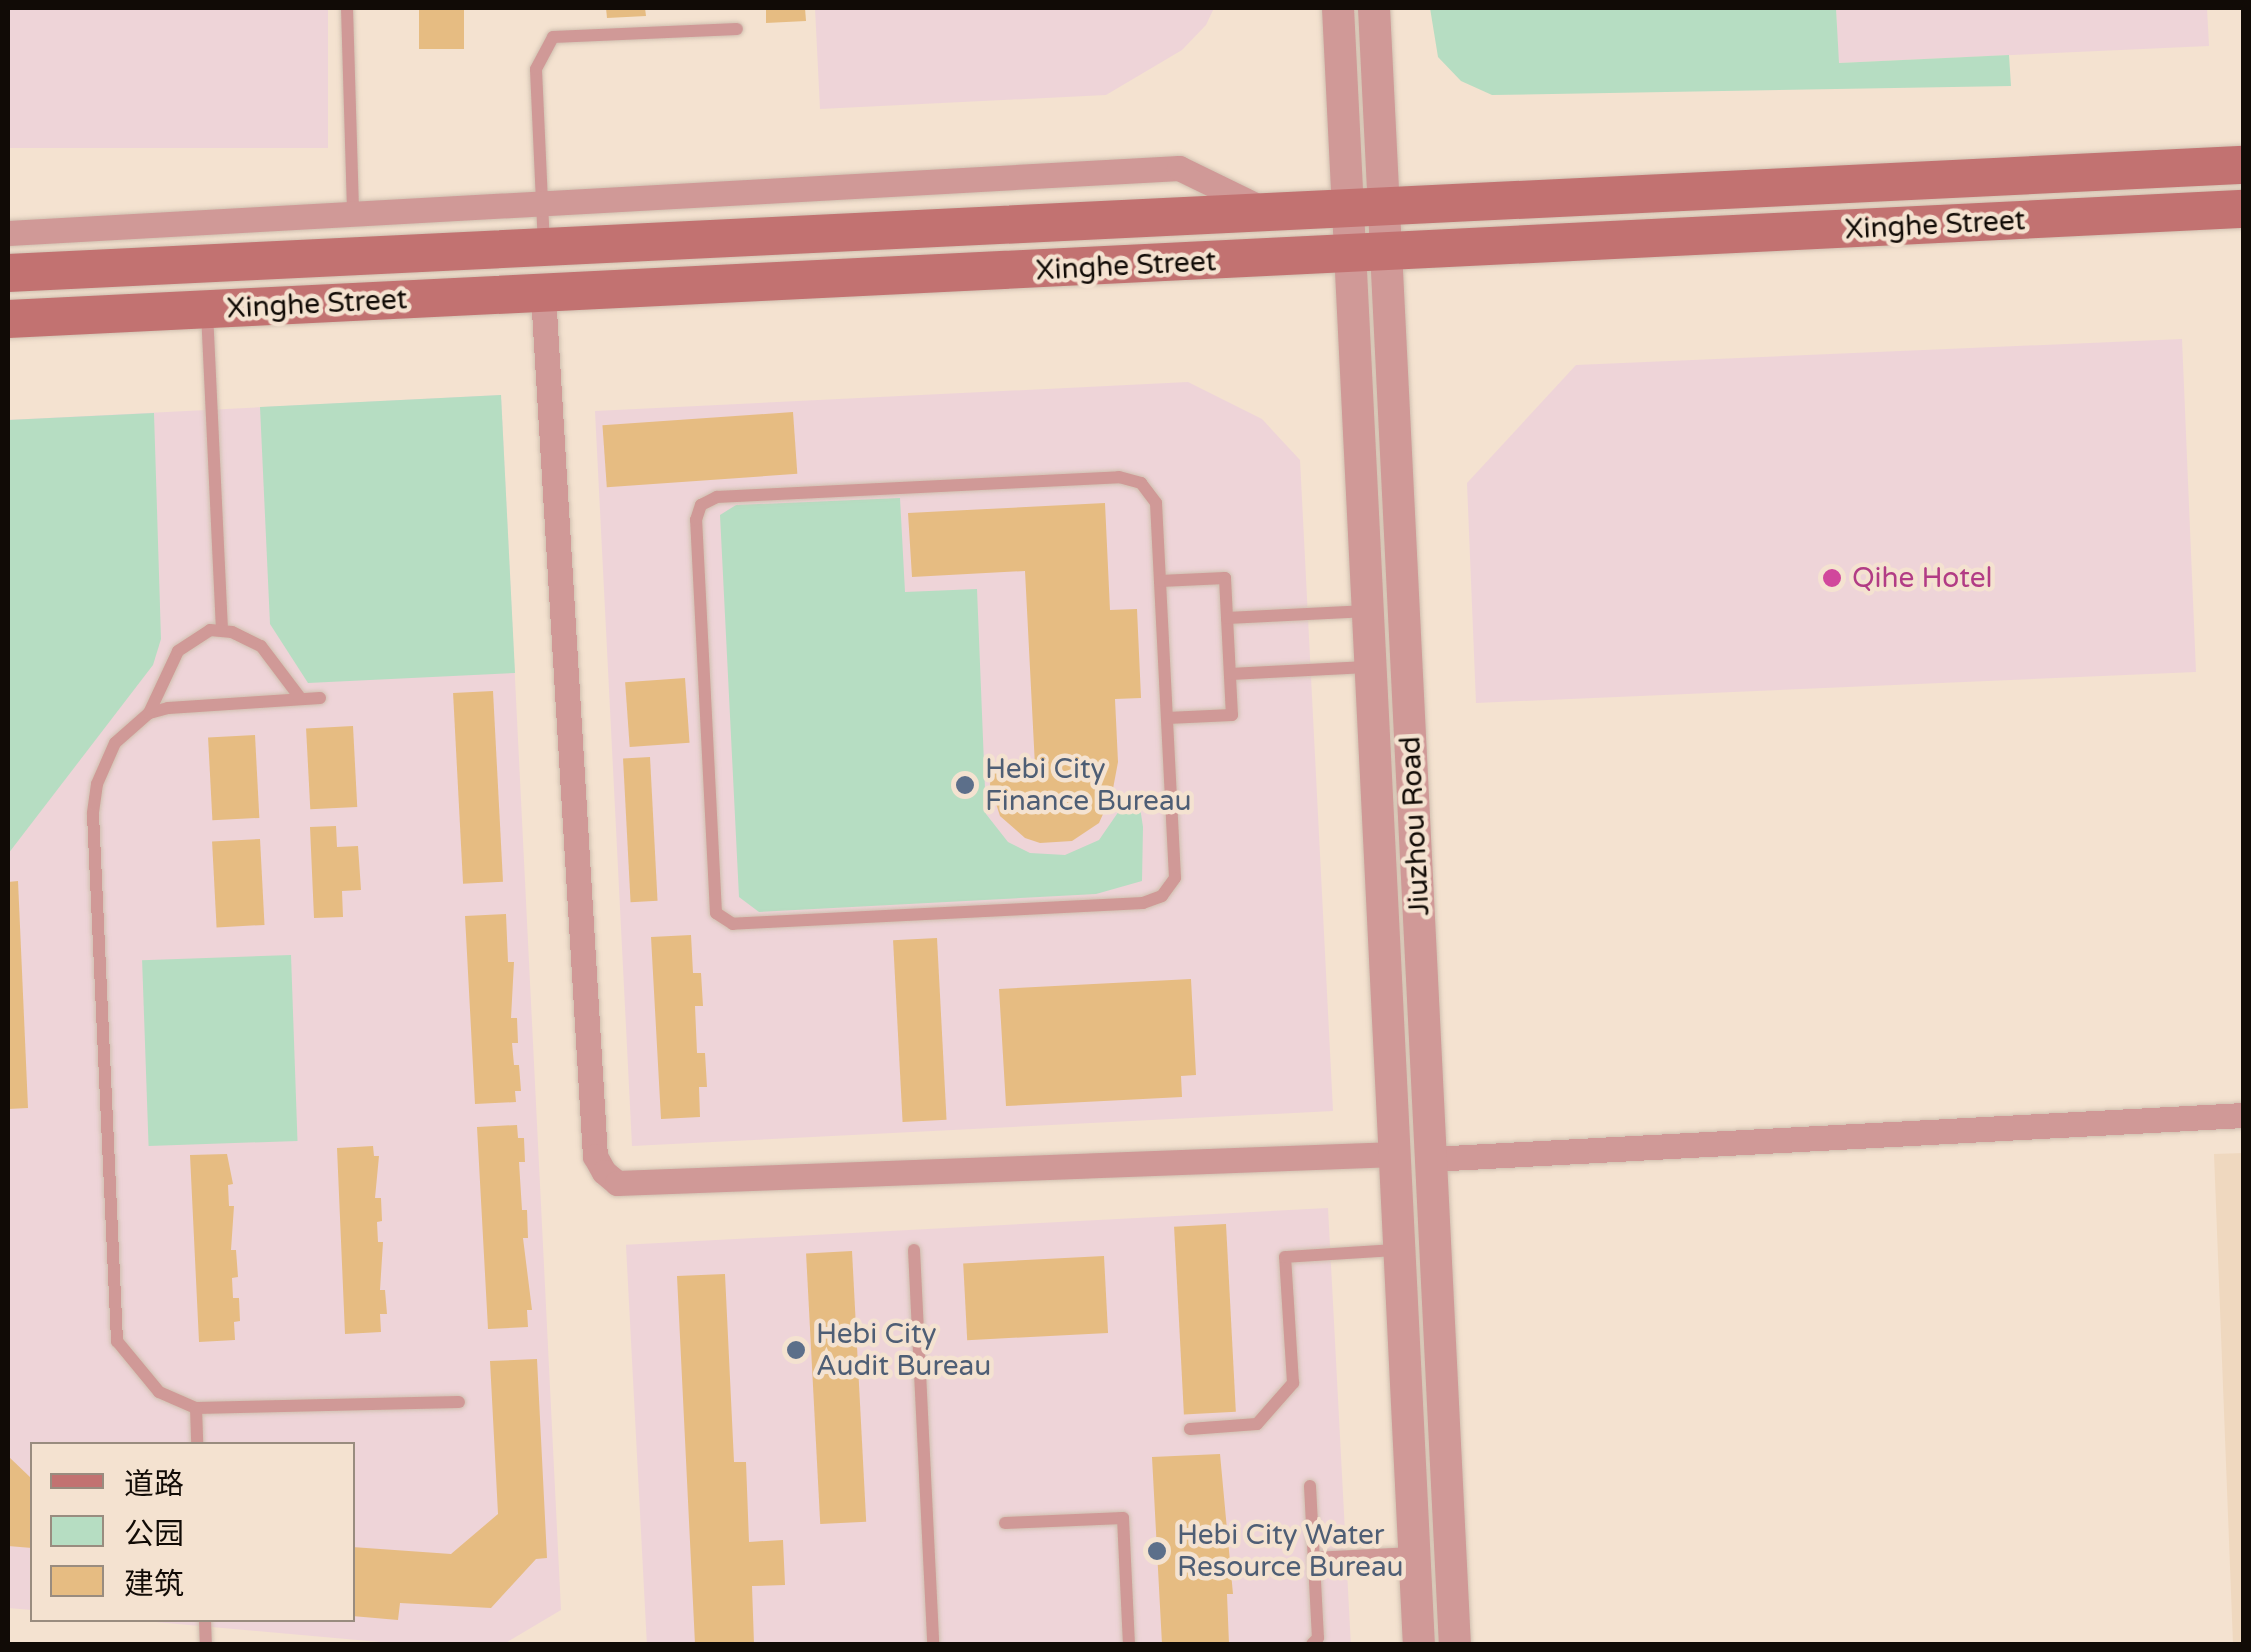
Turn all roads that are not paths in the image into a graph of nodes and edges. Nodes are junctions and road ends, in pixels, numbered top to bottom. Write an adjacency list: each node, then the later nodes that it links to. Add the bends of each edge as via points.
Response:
1 (347, 8): 9 (lane)
2 (1338, 8): 8 (street, Jiuzhou Road)
3 (1374, 8): 8 (street, Jiuzhou Road)
4 (736, 29): 6 (lane, via 552,37 536,69)
5 (2244, 165): 8 (main road, Xinghe Street)
6 (542, 203): 9 (street); 10 (street, via 1179,168); 12 (lane)
7 (2244, 209): 13 (main road, Xinghe Street)
8 (1366, 210): 10 (main road, Xinghe Street); 13 (street, Jiuzhou Road)
9 (354, 214): 11 (street)
10 (1274, 215): 12 (main road, Xinghe Street)
11 (8, 233)
12 (544, 248): 14 (main road, Xinghe Street)
13 (1368, 254): 15 (main road, Xinghe Street); 19 (street, Jiuzhou Road); 30 (street, Jiuzhou Road)
14 (8, 273)
15 (544, 294): 16 (main road, Xinghe Street); 29 (street, via 595,1156 604,1172 617,1183)
16 (207, 310): 17 (main road, Xinghe Street); 21 (lane)
17 (8, 319)
18 (1160, 581): 20 (lane, via 1224,578); 27 (lane); 27 (lane, via 1156,503 1140,483 1119,476 718,497 701,505 696,520 716,914 733,924 1144,903 1162,896 1175,878)
19 (1368, 611): 20 (lane); 22 (street, Jiuzhou Road)
20 (1227, 618): 23 (lane)
21 (222, 629): 25 (lane, via 261,646); 26 (lane, via 178,651)
22 (1370, 667): 23 (lane); 29 (street, Jiuzhou Road)
23 (1230, 674): 27 (lane, via 1232,715)
24 (320, 698): 25 (lane)
25 (301, 699): 26 (lane)
26 (149, 713): 34 (lane, via 115,743 93,814 116,1341 158,1392)
27 (1167, 718)
28 (2244, 1115): 30 (street)
29 (1394, 1154): 32 (street, Jiuzhou Road)
30 (1431, 1159): 45 (street, Jiuzhou Road)
31 (914, 1250): 41 (lane)
32 (1400, 1250): 35 (lane, via 1284,1257 1292,1383 1257,1424); 39 (street, Jiuzhou Road)
33 (459, 1402): 34 (lane)
34 (196, 1408): 36 (lane)
35 (1190, 1428)
36 (197, 1442)
37 (1310, 1486): 40 (lane)
38 (1005, 1524): 42 (lane, via 1123,1518)
39 (1414, 1553): 40 (lane); 44 (street, Jiuzhou Road)
40 (1314, 1558): 43 (lane, via 1318,1638)
41 (933, 1644)
42 (1129, 1644)
43 (1312, 1644)
44 (1419, 1644)
45 (1455, 1644)

